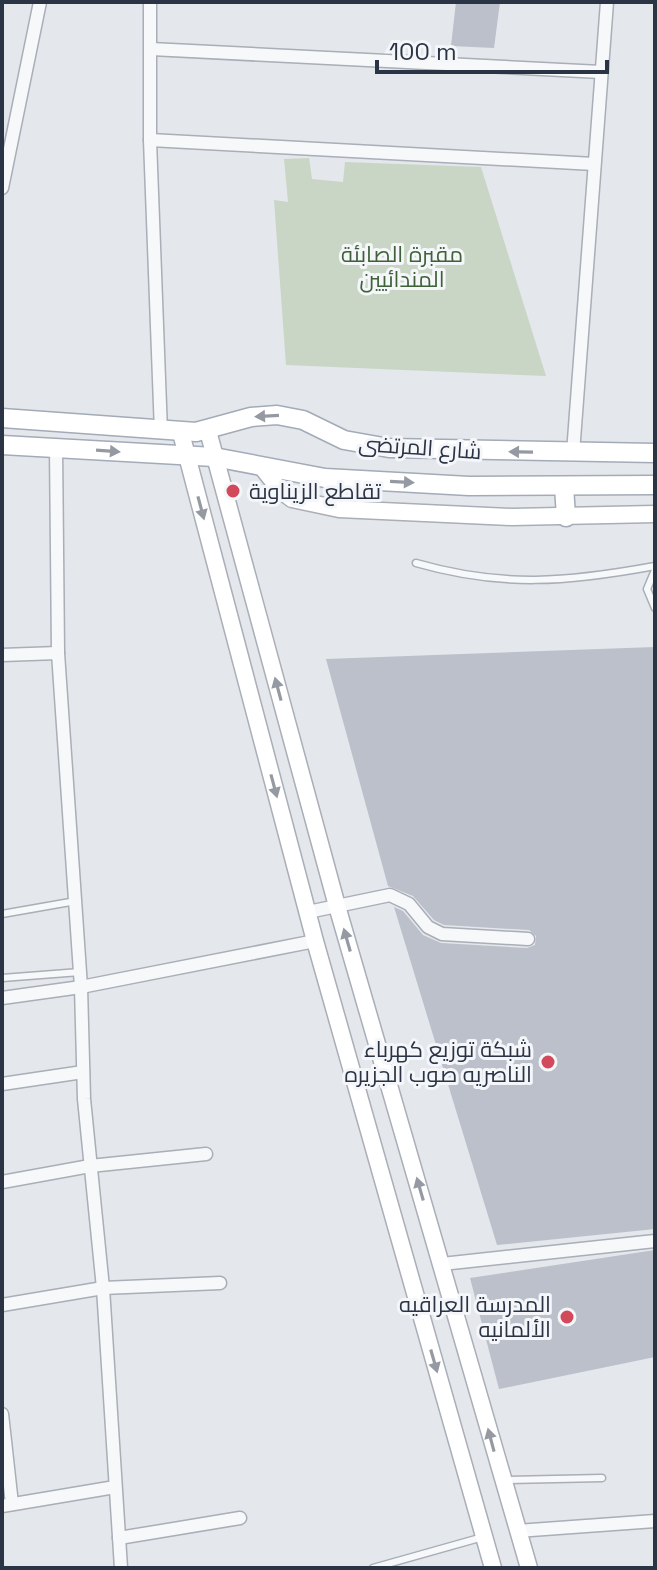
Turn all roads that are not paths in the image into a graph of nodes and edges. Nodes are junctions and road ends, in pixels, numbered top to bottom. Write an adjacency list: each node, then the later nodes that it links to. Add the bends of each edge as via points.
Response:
1 (40, 2): 8 (street)
2 (150, 2): 4 (street)
3 (607, 2): 5 (street)
4 (151, 49): 5 (street); 6 (street)
5 (601, 72): 7 (street)
6 (150, 140): 7 (street); 11 (street)
7 (594, 164): 15 (street)
8 (2, 188)
9 (2, 418): 11 (main road, شارع المرتضى)
10 (208, 431): 12 (main road, شارع المرتضى); 15 (main road, شارع المرتضى, one-way to 10, via 389,448 353,443 303,420 277,415); 18 (street)
11 (161, 432): 12 (main road, شارع المرتضى)
12 (181, 433): 17 (street)
13 (2, 445): 14 (main road, شارع المرتضى)
14 (56, 447): 17 (main road, شارع المرتضى, one-way to 17); 27 (street)
15 (573, 453): 16 (main road, شارع المرتضى)
16 (655, 453)
17 (187, 456): 18 (main road, شارع المرتضى); 31 (street, one-way to 31)
18 (214, 457): 19 (main road, شارع المرتضى); 30 (street, one-way to 18)
19 (261, 466): 21 (main road, شارع المرتضى, one-way to 21, via 325,478); 23 (street, via 292,499 321,507)
20 (655, 485): 21 (main road, شارع المرتضى)
21 (564, 486): 23 (main road)
22 (655, 514): 23 (street)
23 (566, 517)
24 (416, 563): 25 (lane, via 526,582)
25 (655, 568): 26 (lane, via 647,584)
26 (655, 608)
27 (58, 653): 28 (street); 29 (street)
28 (2, 655)
29 (76, 901): 32 (lane); 35 (street)
30 (337, 906): 31 (street); 33 (street, via 390,895 409,904 428,927 442,934); 45 (street, one-way to 30)
31 (308, 912): 34 (street)
32 (2, 914)
33 (528, 939)
34 (315, 941): 37 (street); 57 (street, one-way to 57)
35 (80, 972): 36 (lane); 37 (street)
36 (2, 978)
37 (81, 987): 38 (street); 39 (street)
38 (2, 998)
39 (83, 1072): 40 (street); 42 (street)
40 (2, 1084)
41 (206, 1154): 42 (street)
42 (90, 1166): 43 (street); 47 (street)
43 (2, 1182)
44 (655, 1241): 45 (street)
45 (442, 1264): 51 (street, one-way to 45)
46 (220, 1283): 47 (street)
47 (103, 1288): 48 (street); 52 (street)
48 (2, 1305)
49 (2, 1414): 53 (street)
50 (602, 1478): 51 (lane)
51 (502, 1480): 56 (street)
52 (115, 1487): 53 (street); 58 (street)
53 (7, 1505)
54 (240, 1518): 58 (street)
55 (655, 1521): 56 (street)
56 (517, 1531): 62 (street)
57 (483, 1537): 60 (lane); 61 (street)
58 (119, 1538): 59 (street)
59 (121, 1568)
60 (373, 1568)
61 (493, 1568)
62 (529, 1568)

